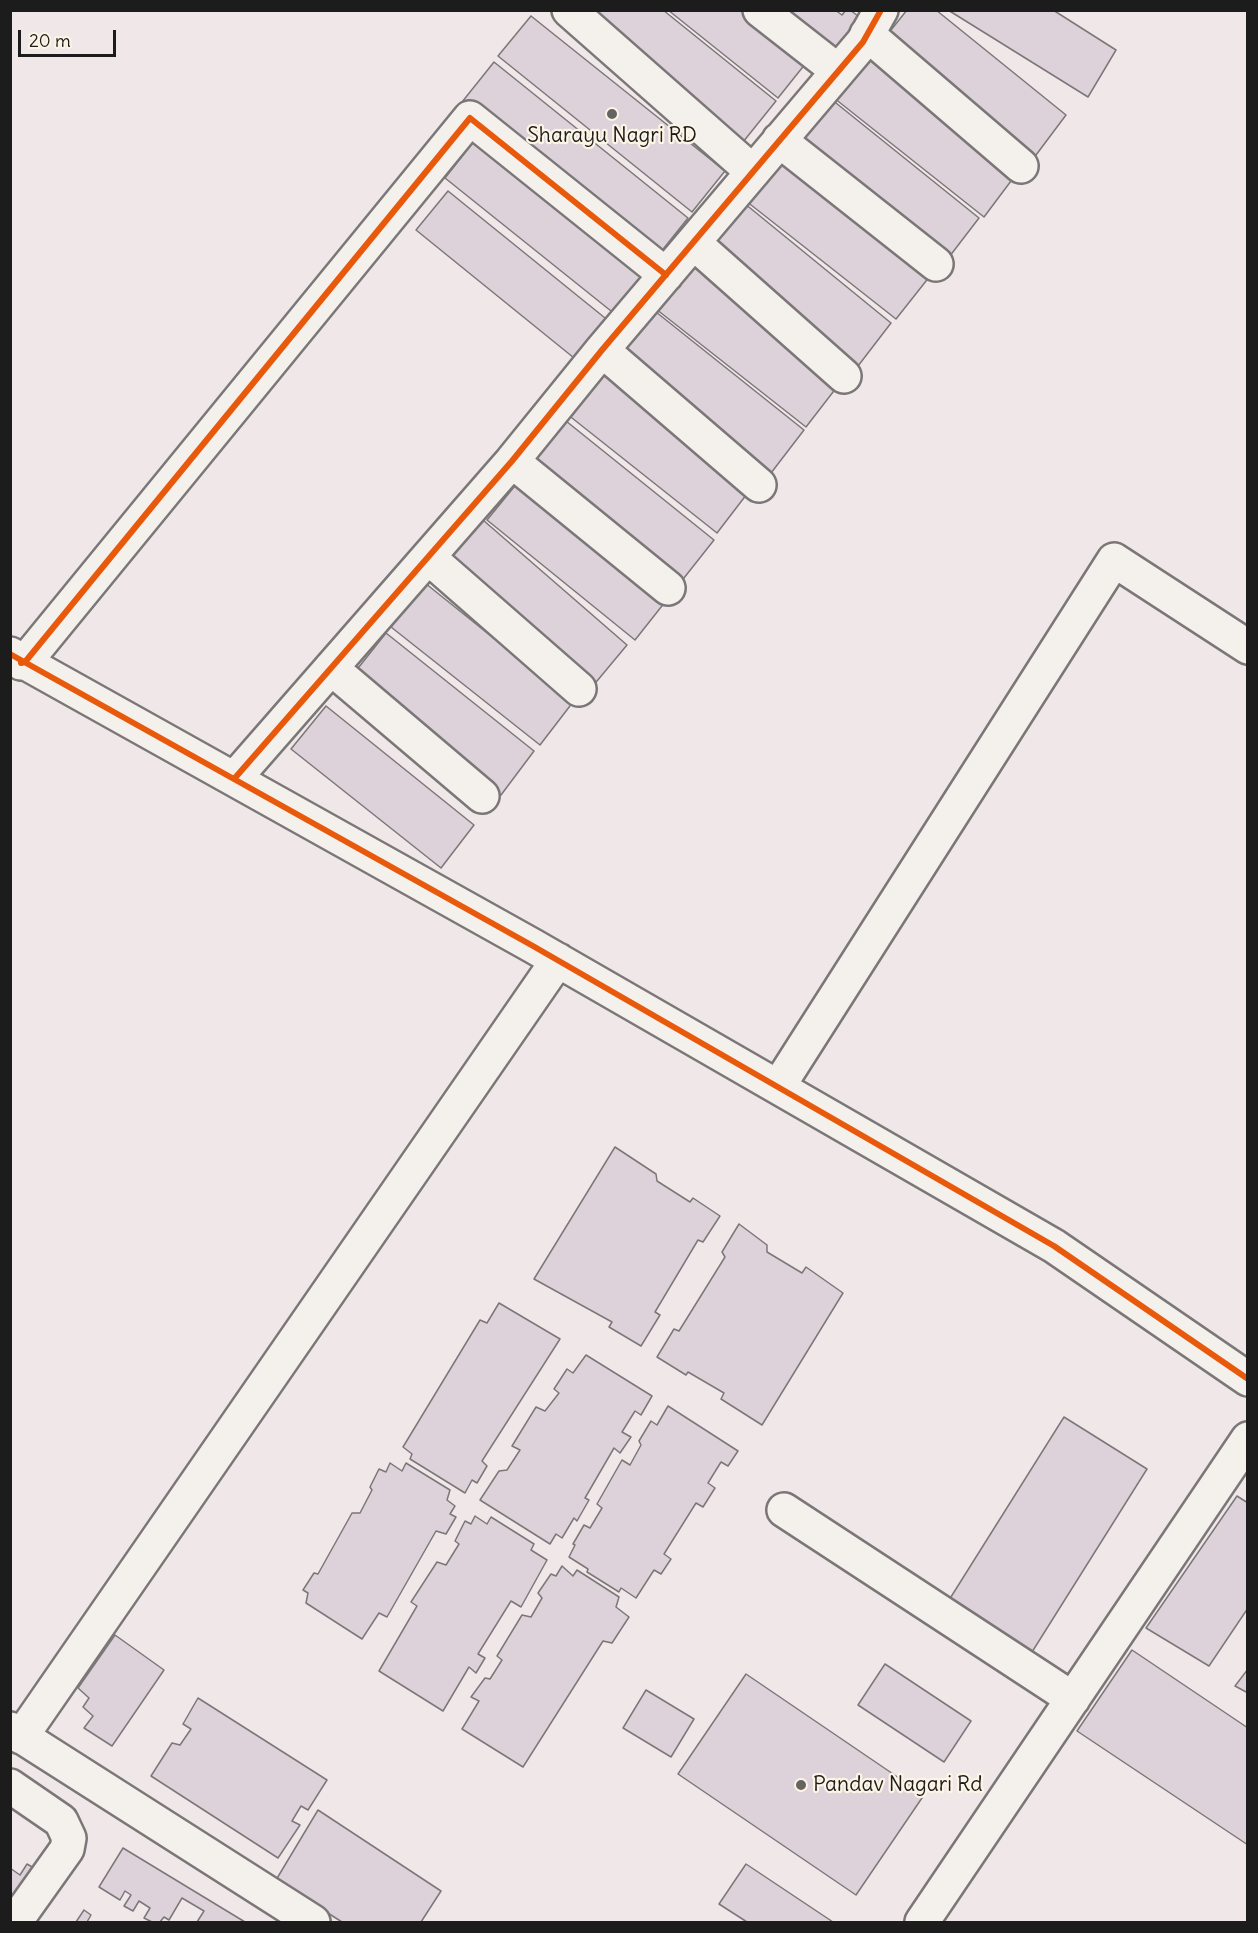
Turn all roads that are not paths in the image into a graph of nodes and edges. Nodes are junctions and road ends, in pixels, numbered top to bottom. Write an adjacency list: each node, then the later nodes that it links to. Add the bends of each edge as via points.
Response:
1 (569, 10): 7 (street)
2 (760, 10): 4 (street)
3 (874, 22): 4 (street); 6 (street)
4 (838, 71): 5 (street)
5 (779, 140): 7 (street); 9 (street)
6 (1021, 166)
7 (753, 172): 8 (street)
8 (694, 243): 10 (street); 12 (street)
9 (936, 264)
10 (666, 275): 11 (street); 18 (street, via 470,118)
11 (602, 350): 13 (street); 14 (street)
12 (843, 376)
13 (512, 460): 15 (street); 16 (street)
14 (759, 485)
15 (428, 557): 19 (street); 20 (street)
16 (668, 588)
17 (1248, 647): 24 (street, via 1114,560)
18 (19, 660): 21 (street)
19 (331, 668): 21 (street); 22 (street)
20 (579, 689)
21 (234, 779): 23 (street)
22 (482, 796)
23 (558, 960): 24 (street); 29 (street)
24 (778, 1087): 25 (street, via 1054,1246)
25 (1248, 1379)
26 (1248, 1439): 28 (street)
27 (784, 1510): 28 (street)
28 (1073, 1699): 33 (street)
29 (16, 1733): 32 (street)
30 (10, 1786): 31 (street, via 61,1821 69,1838)
31 (30, 1920)
32 (311, 1922)
33 (922, 1923)

